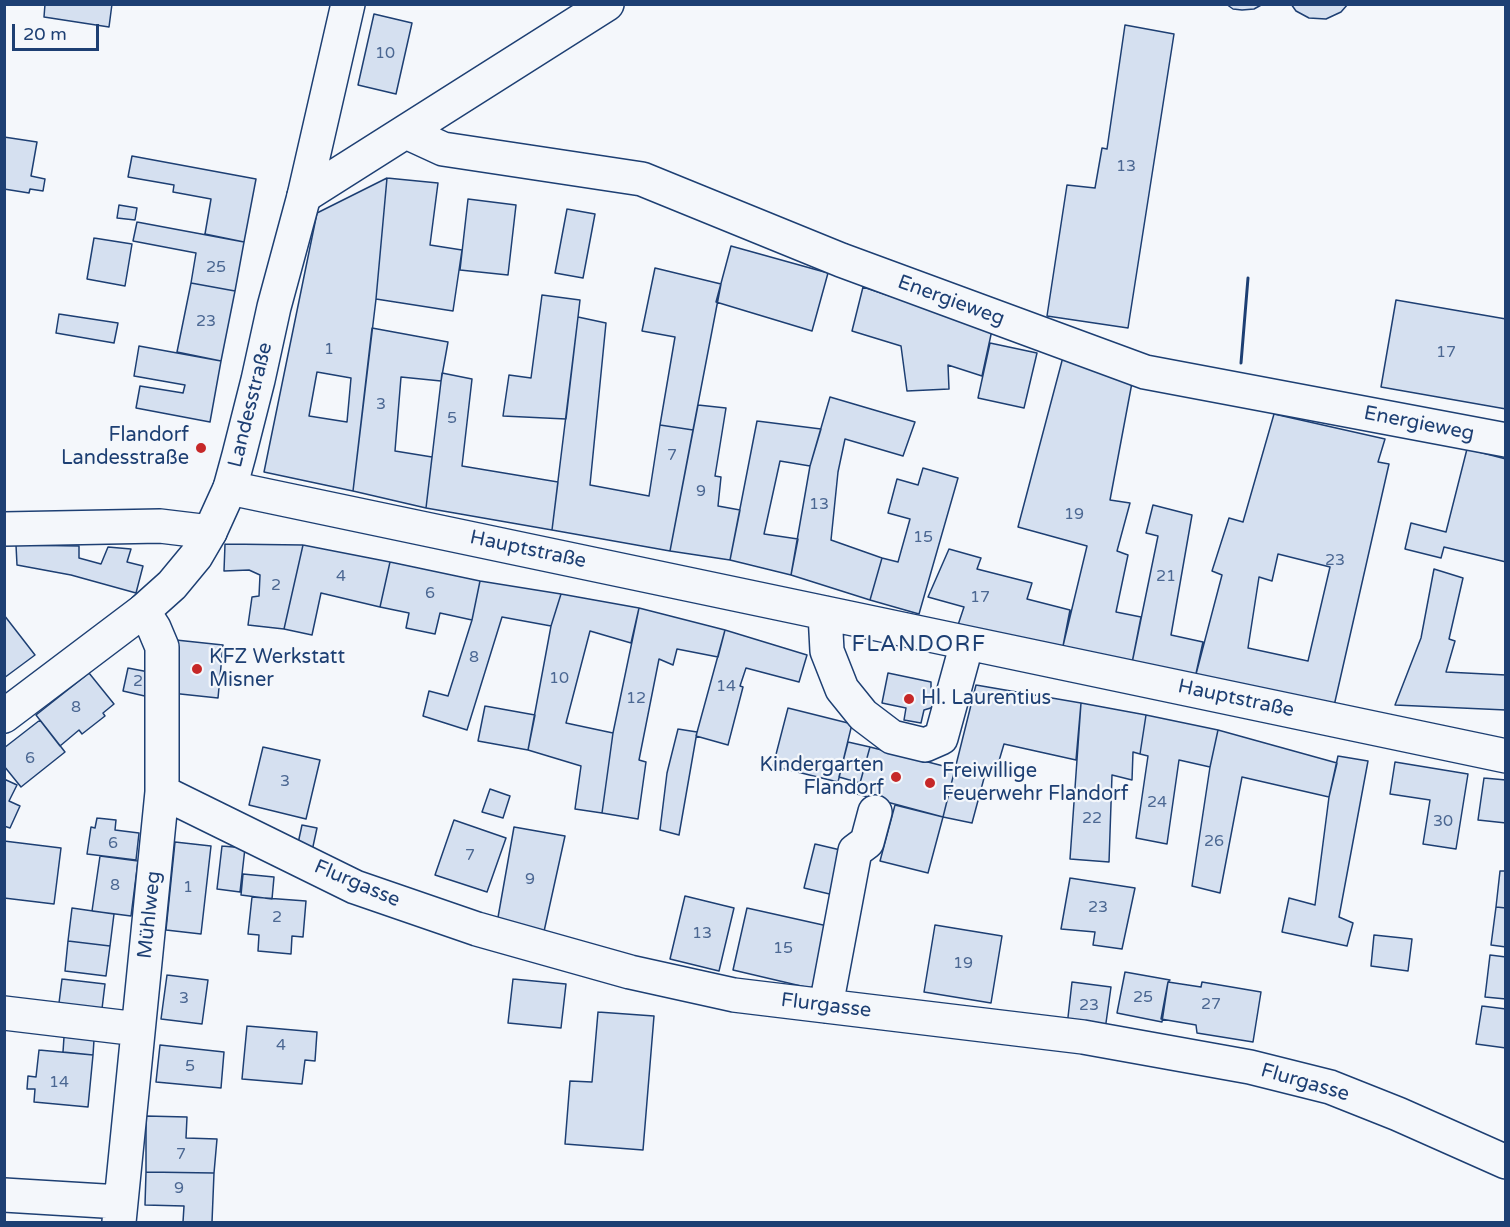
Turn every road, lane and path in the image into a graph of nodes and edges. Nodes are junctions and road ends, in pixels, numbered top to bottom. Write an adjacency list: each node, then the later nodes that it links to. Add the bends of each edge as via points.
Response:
1 (348, 4): 4 (street, Landesstraße)
2 (607, 4): 3 (street)
3 (406, 132): 4 (street); 5 (street, Energieweg, via 443,149 642,179 840,260 1145,372)
4 (304, 196): 6 (street, Landesstraße)
5 (1506, 440)
6 (230, 488): 8 (street, Landesstraße); 10 (street, Hauptstraße)
7 (4, 529): 8 (street, via 160,526)
8 (210, 532): 9 (street, Landesstraße, via 172,585)
9 (143, 611): 12 (street, Landesstraße); 14 (street, Mühlweg, via 162,647)
10 (825, 613): 11 (street, Hauptstraße); 11 (street, via 827,651 842,689 863,715 892,737 925,745 941,738)
11 (967, 643): 13 (street, Hauptstraße)
12 (4, 716)
13 (1506, 756)
14 (162, 792): 16 (street, Flurgasse, via 355,887 477,929 630,972 734,995); 18 (street, Mühlweg)
15 (875, 812): 16 (street, via 867,842 855,851)
16 (826, 1006): 19 (street, Flurgasse, via 1083,1037 1250,1067 1330,1087)
17 (4, 1013): 18 (street)
18 (138, 1029): 21 (street, Mühlweg)
19 (1506, 1162)
20 (4, 1195): 21 (street)
21 (120, 1212)

